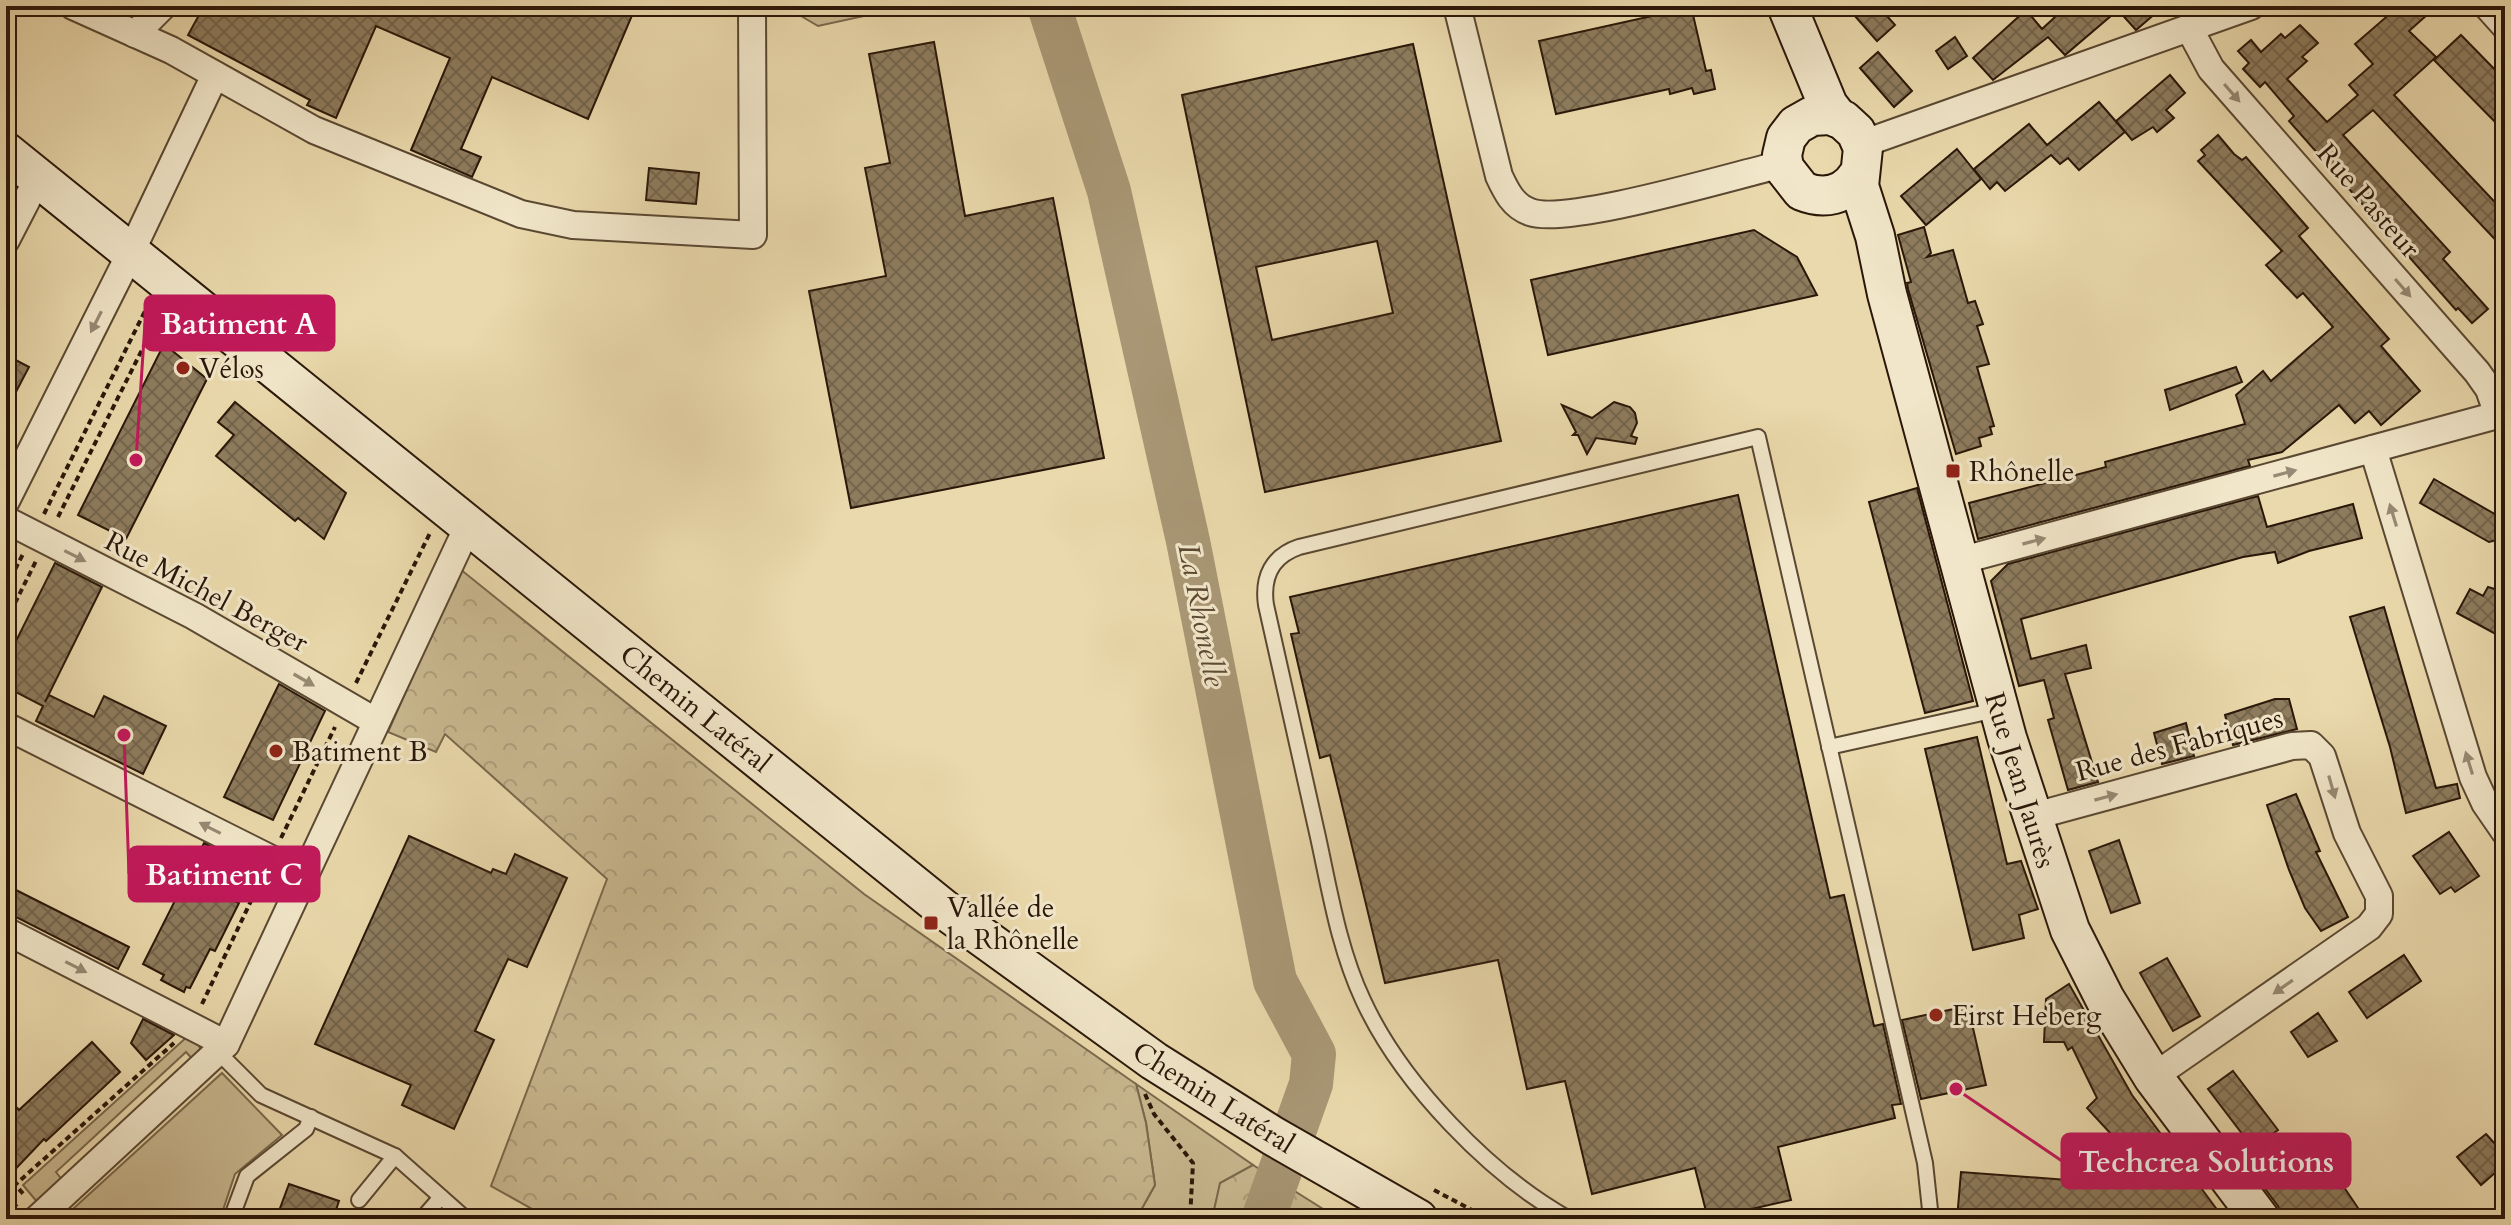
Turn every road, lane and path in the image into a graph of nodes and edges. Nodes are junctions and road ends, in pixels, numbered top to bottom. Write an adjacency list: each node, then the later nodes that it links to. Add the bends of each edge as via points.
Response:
1 (73, 6): 10 (street)
2 (163, 6): 10 (street)
3 (752, 6): 11 (street, via 753,235 573,225 521,214 314,130)
4 (1457, 6): 15 (street, via 1499,176 1511,199 1527,211 1566,216)
5 (2251, 6): 9 (street)
6 (2487, 6): 8 (street)
7 (1789, 13): 12 (street, Rue Jean Jaurès, via 1798,78); 13 (street, Rue Jean Jaurès, via 1828,105)
8 (2505, 26)
9 (2189, 28): 13 (street); 23 (street, Rue Pasteur, one-way to 23, via 2211,69 2477,372)
10 (135, 34): 11 (street)
11 (215, 75): 19 (street)
12 (1796, 125): 13 (street, via 1816,115); 15 (street, Rue Jean Jaurès, via 1784,142)
13 (1853, 146): 17 (street, via 1843,191); 20 (street, Rue Jean Jaurès)
14 (6, 152): 16 (street, Chemin Latéral)
15 (1783, 164): 17 (street, Rue Jean Jaurès, via 1798,189)
16 (38, 178): 18 (street); 19 (street, Chemin Latéral)
17 (1823, 196): 20 (street, Rue Jean Jaurès, via 1849,227)
18 (6, 240)
19 (131, 252): 25 (street, one-way to 25); 27 (street, Chemin Latéral)
20 (1887, 294): 30 (street, Rue Jean Jaurès)
21 (150, 303): 29 (path)
22 (161, 312): 29 (path)
23 (2502, 414): 24 (street)
24 (2373, 449): 30 (street, one-way to 24); 39 (street, one-way to 24, via 2473,777)
25 (6, 501)
26 (6, 520): 29 (street, Rue Michel Berger)
27 (469, 524): 35 (street); 57 (street, Chemin Latéral, via 958,919 1154,1061)
28 (431, 531): 33 (path)
29 (40, 538): 31 (path); 32 (path); 33 (street, Rue Michel Berger, one-way to 33, via 194,616)
30 (1959, 561): 34 (street, Rue Jean Jaurès)
31 (6, 587)
32 (6, 621)
33 (346, 704): 35 (street, Rue Michel Berger); 40 (path)
34 (1999, 709): 37 (lane); 38 (street, Rue Jean Jaurès)
35 (375, 721): 41 (street)
36 (6, 726): 40 (street, one-way to 36)
37 (1829, 747): 58 (lane, via 1758,437 1299,547 1270,569 1266,605 1339,931 1363,1001 1404,1065 1465,1138 1520,1188); 59 (lane, via 1925,1163)
38 (2031, 817): 45 (street, Rue Jean Jaurès, via 2080,951); 45 (street, Rue des Fabriques, one-way to 45, via 2292,746 2311,745 2322,756 2347,833 2375,886 2379,914 2369,927)
39 (2505, 832)
40 (271, 859): 41 (street); 43 (path)
41 (305, 876): 44 (street)
42 (6, 931): 43 (street, one-way to 43)
43 (192, 1026): 44 (street); 49 (path)
44 (222, 1048): 47 (lane, via 261,1095); 52 (street)
45 (2153, 1077): 60 (street, Rue Jean Jaurès)
46 (1144, 1090): 56 (path, via 1154,1114 1193,1163)
47 (311, 1117): 48 (lane); 53 (lane, via 306,1129 247,1176)
48 (395, 1156): 50 (lane); 51 (lane)
49 (6, 1193)
50 (441, 1197): 54 (lane); 55 (lane)
51 (359, 1200)
52 (37, 1219)
53 (231, 1219)
54 (422, 1219)
55 (466, 1219)
56 (1190, 1219)
57 (1418, 1219)
58 (1569, 1219)
59 (1931, 1219)
60 (2260, 1219)

